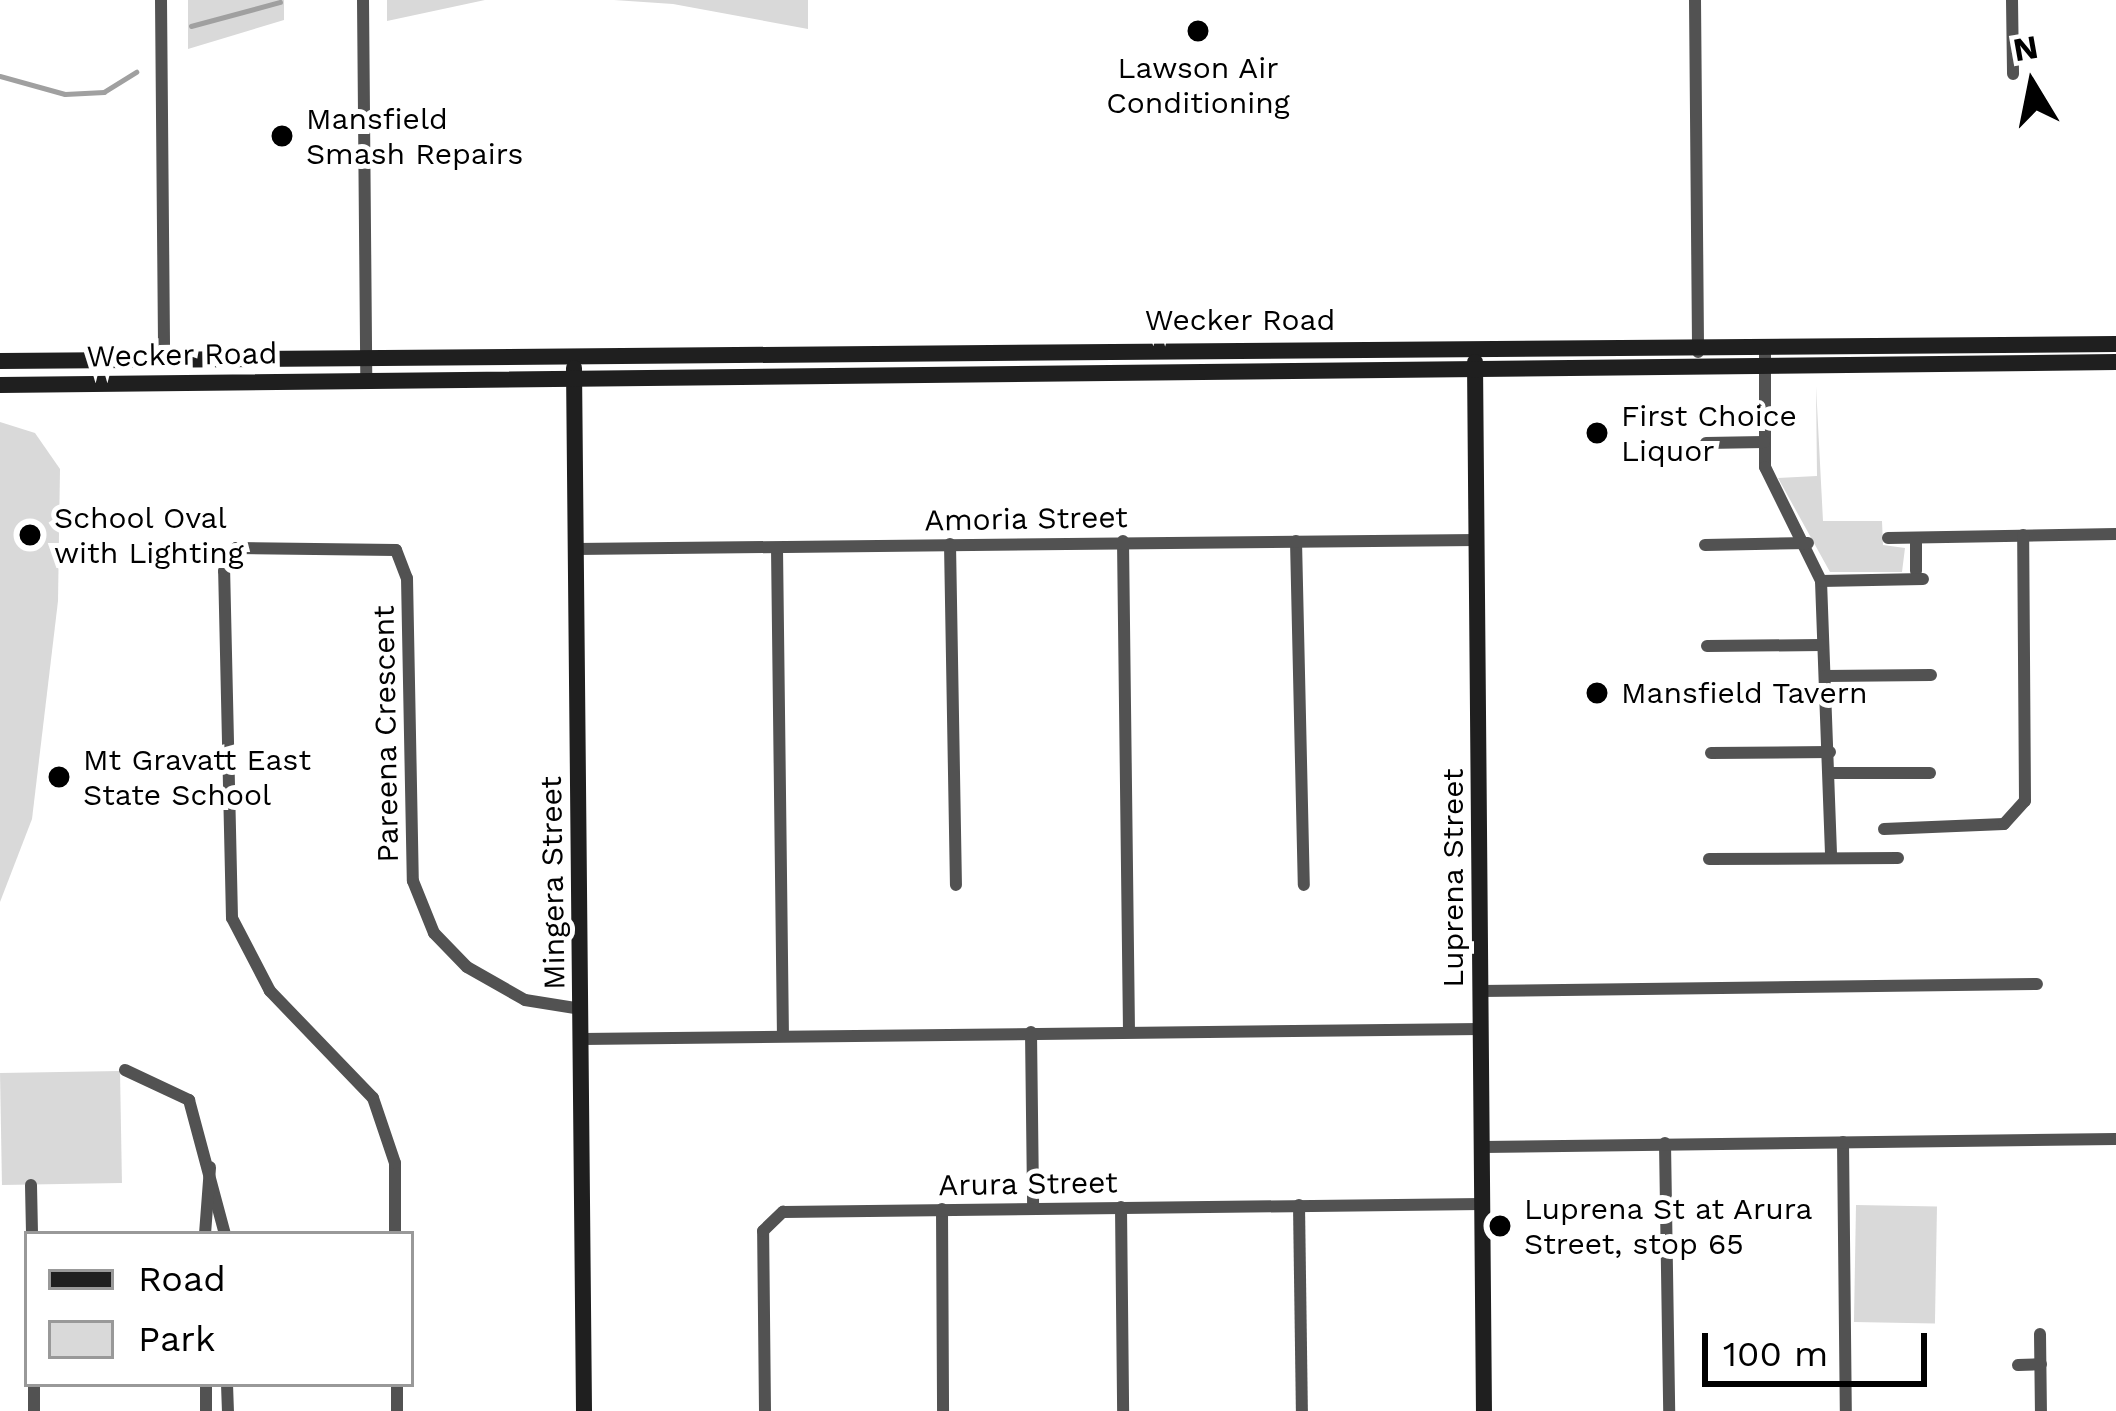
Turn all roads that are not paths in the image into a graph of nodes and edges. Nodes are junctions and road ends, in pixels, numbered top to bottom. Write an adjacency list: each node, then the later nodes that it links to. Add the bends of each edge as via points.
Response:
1 (161, 0): 14 (street)
2 (363, 0): 12 (street)
3 (1695, 0): 8 (street)
4 (2012, 0): 5 (street)
5 (2013, 74)
6 (2116, 344): 13 (street, Wecker Road)
7 (1474, 345): 8 (street, Wecker Road); 9 (street, Wecker Road); 18 (street, Luprena Street)
8 (1698, 346): 13 (street, Wecker Road); 17 (street)
9 (1123, 348): 10 (street, Wecker Road); 19 (street)
10 (974, 350): 11 (street, Wecker Road); 20 (street)
11 (574, 354): 12 (street, Wecker Road); 21 (street, Mingera Street)
12 (365, 356): 14 (street, Wecker Road); 22 (street)
13 (1765, 356): 16 (street, Wecker Road); 17 (street, Wecker Road); 25 (street)
14 (164, 358): 15 (street, Wecker Road)
15 (0, 361)
16 (2116, 362)
17 (1698, 366): 18 (street, Wecker Road)
18 (1475, 369): 19 (street, Wecker Road); 30 (street, Luprena Street)
19 (1123, 371): 20 (street, Wecker Road)
20 (974, 373): 21 (street, Wecker Road)
21 (574, 377): 22 (street, Wecker Road); 36 (street, Mingera Street)
22 (366, 379): 23 (street, Wecker Road)
23 (0, 385)
24 (1706, 442): 25 (street)
25 (1765, 442): 33 (street, via 1771,480)
26 (2116, 534): 27 (street)
27 (2023, 535): 29 (street); 47 (street, via 2025,801 2004,824)
28 (1888, 538): 29 (street)
29 (1916, 538): 38 (street, via 1919,575)
30 (1477, 540): 31 (street, Amoria Street); 56 (street, Luprena Street)
31 (1296, 541): 32 (street, Amoria Street); 54 (street)
32 (1123, 542): 34 (street, Amoria Street); 59 (street)
33 (1808, 543): 35 (street); 38 (street)
34 (950, 544): 37 (street, Amoria Street); 53 (street)
35 (1705, 545)
36 (575, 548): 37 (street, Amoria Street); 57 (street, Mingera Street)
37 (777, 548): 61 (street)
38 (1821, 581): 39 (street)
39 (1821, 645): 40 (street); 42 (street)
40 (1707, 646)
41 (1930, 675): 42 (street)
42 (1826, 676): 43 (street)
43 (1830, 752): 44 (street); 45 (street)
44 (1712, 753)
45 (1830, 773): 46 (street); 50 (street)
46 (1930, 773)
47 (1910, 828): 48 (street); 49 (street)
48 (1884, 829)
49 (1910, 844)
50 (1831, 858): 51 (street); 52 (street)
51 (1898, 858)
52 (1709, 859)
53 (956, 885)
54 (1304, 885)
55 (2037, 984): 56 (street)
56 (1480, 991): 58 (street, Luprena Street)
57 (581, 1009): 62 (street, Mingera Street); 78 (street, Pareena Crescent, via 525,1000 482,977 434,933 420,899 407,578 396,550 236,548 224,571 232,918 270,991 373,1098 395,1163)
58 (1481, 1029): 59 (street); 67 (street, Luprena Street)
59 (1130, 1031): 60 (street)
60 (1031, 1032): 61 (street); 73 (street)
61 (783, 1034): 62 (street)
62 (581, 1039): 82 (street, Mingera Street)
63 (125, 1070): 68 (street, via 189,1100)
64 (2116, 1139): 65 (street)
65 (1844, 1142): 66 (street); 89 (street)
66 (1665, 1143): 67 (street); 88 (street)
67 (1482, 1147): 70 (street, Luprena Street)
68 (210, 1167): 76 (street); 77 (street)
69 (31, 1185): 75 (street)
70 (1482, 1204): 71 (street, Arura Street); 87 (street, Luprena Street)
71 (1299, 1205): 72 (street, Arura Street); 86 (street)
72 (1121, 1207): 73 (street, Arura Street); 85 (street)
73 (1033, 1208): 74 (street, Arura Street)
74 (941, 1209): 83 (street, Arura Street, via 768,1220); 84 (street)
75 (32, 1231)
76 (205, 1231)
77 (224, 1231)
78 (395, 1231)
79 (2040, 1334): 80 (street)
80 (2041, 1364): 81 (street); 90 (street)
81 (2018, 1365)
82 (584, 1411)
83 (764, 1411)
84 (943, 1411)
85 (1123, 1411)
86 (1302, 1411)
87 (1484, 1411)
88 (1669, 1411)
89 (1846, 1411)
90 (2042, 1411)

